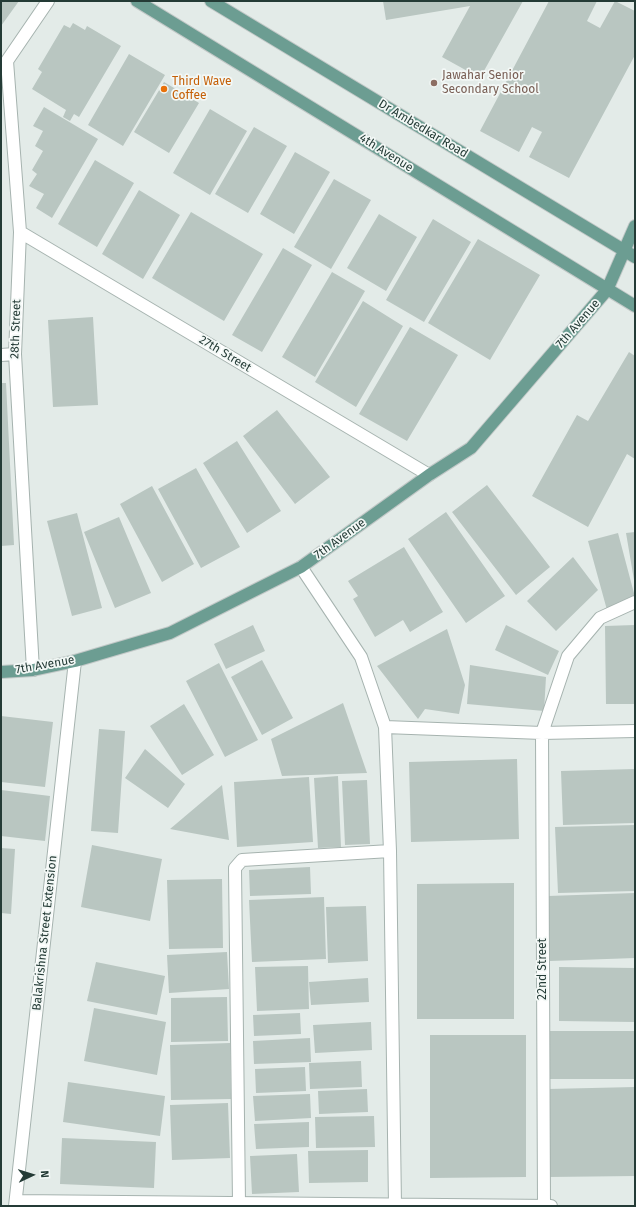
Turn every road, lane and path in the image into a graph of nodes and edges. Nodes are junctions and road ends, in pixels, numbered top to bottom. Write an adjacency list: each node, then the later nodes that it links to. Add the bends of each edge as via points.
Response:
1 (48, 1): 4 (street, 28th Street)
2 (137, 1): 8 (main road, 4th Avenue)
3 (211, 1): 7 (main road, Dr Ambedkar Road)
4 (4, 61): 6 (street, 28th Street)
5 (635, 226): 7 (main road, 7th Avenue)
6 (20, 232): 10 (street, 28th Street); 12 (street, 27th Street)
7 (630, 254): 8 (main road, 7th Avenue)
8 (607, 290): 9 (main road, 4th Avenue); 12 (main road, 7th Avenue, via 471,448)
9 (635, 306)
10 (15, 354): 11 (street); 16 (street, 28th Street)
11 (1, 355)
12 (430, 475): 13 (main road, 7th Avenue)
13 (301, 567): 15 (main road, 7th Avenue, via 170,633); 18 (street, via 361,658)
14 (635, 602): 20 (street, 22nd Street, via 600,618 568,656)
15 (75, 661): 16 (main road, 7th Avenue); 22 (street, Balakrishna Street Extension)
16 (33, 670): 17 (main road, 7th Avenue)
17 (1, 672)
18 (386, 727): 20 (street); 21 (street)
19 (635, 731): 20 (street)
20 (542, 732): 26 (street, 22nd Street)
21 (390, 851): 23 (street, via 242,860 235,868); 25 (street)
22 (15, 1203): 23 (street)
23 (239, 1203): 24 (street)
24 (332, 1206): 25 (street)
25 (395, 1206): 26 (street)
26 (544, 1206): 27 (street)
27 (551, 1206)

